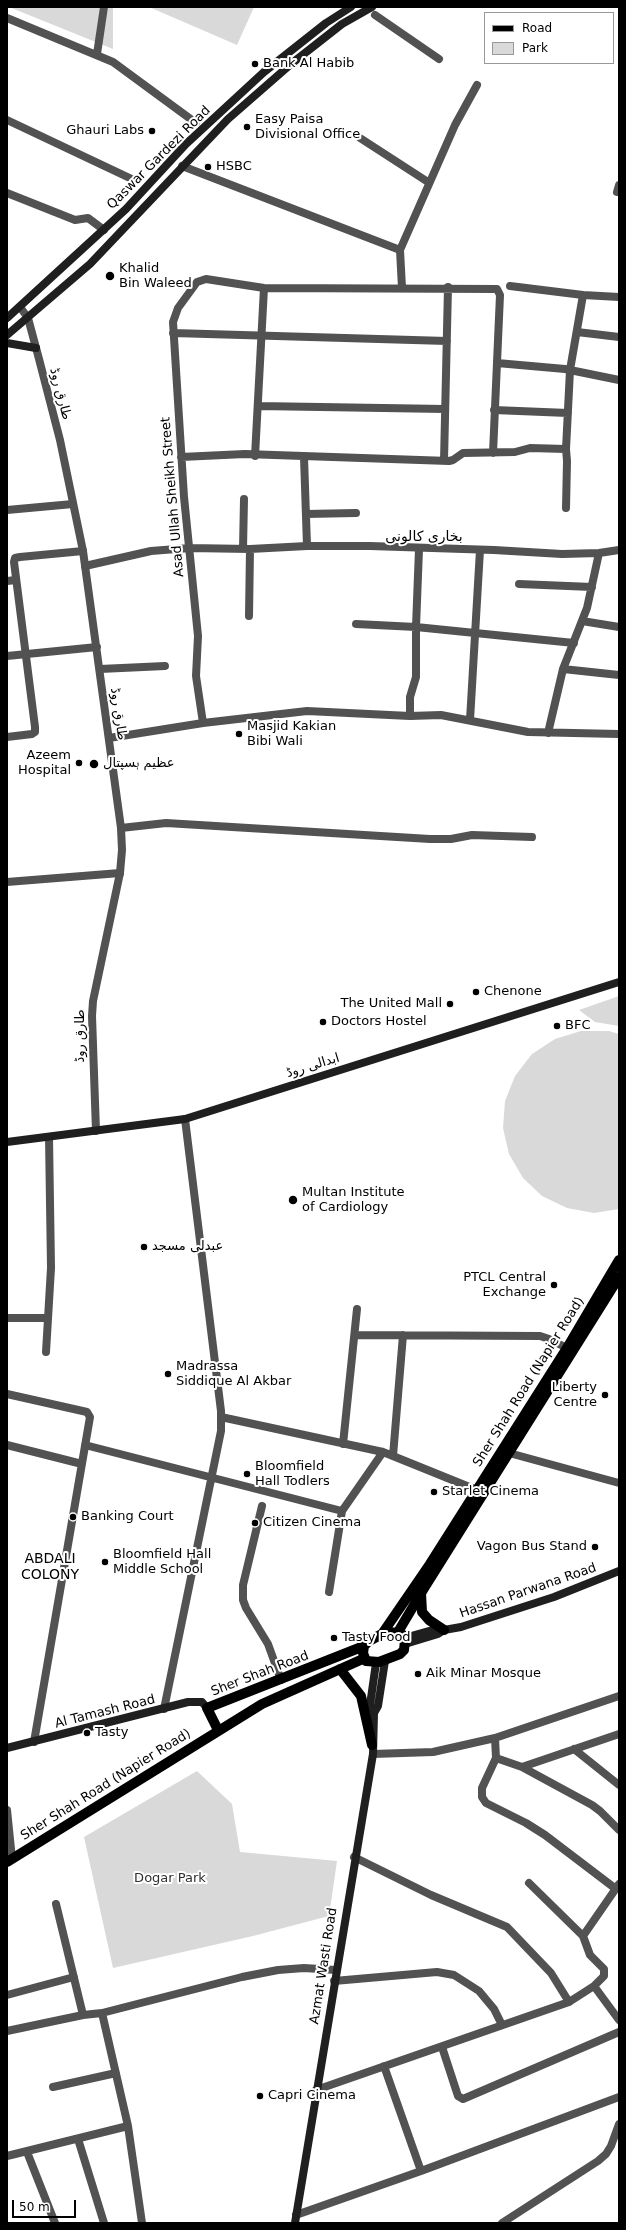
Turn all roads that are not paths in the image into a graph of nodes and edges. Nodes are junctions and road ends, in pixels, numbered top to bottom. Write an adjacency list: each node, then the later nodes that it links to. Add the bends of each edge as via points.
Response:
1 (104, 7): 5 (street)
2 (351, 7): 15 (main road, Qaswar Gardezi Road, via 326,23 264,72 186,144)
3 (374, 11): 6 (street); 11 (main road, via 342,24 291,64 228,119)
4 (7, 18): 5 (street)
5 (97, 54): 9 (street, via 113,62)
6 (439, 59)
7 (478, 85): 13 (street, via 454,125)
8 (7, 120): 12 (street)
9 (196, 123)
10 (360, 138): 13 (street)
11 (182, 166): 16 (street); 25 (main road, via 90,264)
12 (136, 181)
13 (428, 182): 16 (street)
14 (7, 193): 15 (street, via 75,220 88,218)
15 (104, 230): 23 (main road, Qaswar Gardezi Road)
16 (400, 250): 19 (street)
17 (510, 286): 21 (street)
18 (264, 288): 19 (street); 27 (street, Asad Ullah Sheikh Street, via 201,279 174,315); 29 (street)
19 (402, 288): 20 (street)
20 (448, 288): 31 (street); 34 (street, via 499,291)
21 (583, 295): 22 (street); 26 (street)
22 (619, 297)
23 (20, 307): 24 (main road, Qaswar Gardezi Road); 25 (street, طارق روڈ)
24 (7, 318)
25 (28, 318): 28 (main road); 33 (street, طارق روڈ)
26 (577, 332): 30 (street); 35 (street)
27 (173, 333): 29 (street); 44 (street, Asad Ullah Sheikh Street)
28 (7, 335)
29 (261, 337): 31 (street); 37 (street)
30 (619, 337)
31 (447, 341): 38 (street)
32 (7, 343): 33 (main road)
33 (36, 348): 48 (street, طارق روڈ, via 60,440)
34 (496, 363): 35 (street); 39 (street)
35 (570, 370): 36 (street); 40 (street)
36 (619, 380)
37 (258, 406): 38 (street); 43 (street)
38 (445, 409): 46 (street)
39 (494, 410): 40 (street); 42 (street)
40 (568, 413): 41 (street)
41 (566, 449): 42 (street, via 530,448); 49 (street)
42 (493, 453): 46 (street, via 463,453 453,460)
43 (255, 456): 44 (street, via 245,454); 45 (street)
44 (181, 457): 54 (street, Asad Ullah Sheikh Street)
45 (304, 457): 46 (street); 52 (street)
46 (444, 461)
47 (244, 499): 55 (street)
48 (73, 504): 50 (street); 59 (street, طارق روڈ)
49 (566, 508)
50 (7, 510)
51 (356, 513): 52 (street)
52 (306, 514): 53 (street)
53 (307, 546): 55 (street); 56 (street)
54 (189, 548): 55 (street); 61 (street, via 151,551); 82 (street, Asad Ullah Sheikh Street, via 198,636 196,676)
55 (247, 549): 66 (street)
56 (419, 549): 57 (street); 69 (street)
57 (480, 550): 60 (street); 71 (street)
58 (619, 550): 60 (street)
59 (83, 551): 61 (street, طارق روڈ); 62 (street, via 15,558)
60 (599, 553): 65 (street)
61 (85, 566): 73 (street, طارق روڈ)
62 (16, 580): 63 (street); 74 (street)
63 (7, 581)
64 (519, 584): 65 (street)
65 (592, 587): 67 (street)
66 (249, 616)
67 (582, 621): 70 (street); 72 (street)
68 (356, 624): 69 (street)
69 (416, 627): 71 (street); 80 (street, via 416,677 410,697)
70 (619, 627)
71 (475, 632): 72 (street); 81 (street)
72 (574, 643): 78 (street)
73 (97, 647): 74 (street); 77 (street, طارق روڈ)
74 (27, 654): 75 (street); 85 (street, via 35,732)
75 (7, 656)
76 (165, 666): 77 (street)
77 (100, 669): 86 (street, طارق روڈ)
78 (563, 669): 79 (street); 83 (street)
79 (619, 675)
80 (410, 716): 81 (street, via 441,714); 82 (street, via 307,711)
81 (470, 720): 83 (street, via 518,731)
82 (203, 723): 86 (street)
83 (548, 734): 84 (street)
84 (619, 734)
85 (7, 736)
86 (109, 738): 87 (street, طارق روڈ)
87 (121, 828): 88 (street, via 166,822 430,839 472,835); 89 (street, طارق روڈ)
88 (532, 837)
89 (120, 873): 90 (street); 93 (street, طارق روڈ, via 93,1001)
90 (7, 882)
91 (619, 982): 92 (main road, ابدالی روڈ)
92 (185, 1119): 93 (main road, ابدالی روڈ); 106 (street)
93 (96, 1131): 94 (main road, ابدالی روڈ)
94 (49, 1137): 95 (main road, ابدالی روڈ); 100 (street, via 51,1268)
95 (7, 1142)
96 (619, 1260): 103 (main road, Sher Shah Road (Napier Road))
97 (619, 1277): 111 (main road, Sher Shah Road (Napier Road))
98 (357, 1309): 101 (street)
99 (7, 1318): 100 (street)
100 (48, 1318): 104 (street)
101 (355, 1335): 102 (street); 107 (street)
102 (403, 1335): 103 (street, via 540,1336); 112 (street)
103 (567, 1348): 116 (main road, Sher Shah Road (Napier Road))
104 (46, 1352)
105 (7, 1394): 109 (street, via 87,1412 90,1417)
106 (221, 1417): 107 (street); 114 (street, via 221,1431)
107 (343, 1444): 110 (street)
108 (7, 1445): 113 (street)
109 (85, 1446): 113 (street); 114 (street)
110 (383, 1452): 112 (street); 118 (street)
111 (508, 1453): 115 (street); 120 (main road, Sher Shah Road (Napier Road))
112 (393, 1456): 116 (street)
113 (82, 1464): 136 (street)
114 (212, 1478): 118 (street); 132 (street)
115 (619, 1483)
116 (477, 1490): 120 (main road, Sher Shah Road (Napier Road))
117 (262, 1506): 129 (street, via 243,1585 243,1600 268,1644)
118 (342, 1512): 121 (street)
119 (619, 1571): 122 (main road, Hassan Parwana Road, via 546,1600)
120 (422, 1586): 122 (main road, via 422,1612); 123 (main road, Sher Shah Road (Napier Road), via 408,1597); 124 (main road)
121 (328, 1592)
122 (444, 1630): 124 (main road, Hassan Parwana Road, via 438,1634)
123 (382, 1634): 124 (main road); 125 (main road, Sher Shah Road)
124 (403, 1638): 127 (main road, via 400,1654)
125 (364, 1646): 126 (main road); 129 (main road, Sher Shah Road)
126 (365, 1658): 127 (main road, via 369,1662); 128 (main road, Sher Shah Road)
127 (381, 1662): 138 (main road, Azmat Wasti Road)
128 (340, 1669): 133 (main road, Sher Shah Road, via 274,1697); 138 (main road, via 361,1696)
129 (281, 1680): 131 (main road, Sher Shah Road)
130 (619, 1696): 135 (street)
131 (207, 1708): 132 (main road, Al Tamash Road, via 202,1702 196,1701); 133 (main road, Sher Shah Road)
132 (164, 1709): 136 (main road, Al Tamash Road)
133 (218, 1730): 146 (main road, Sher Shah Road (Napier Road))
134 (619, 1734): 139 (street)
135 (495, 1738): 138 (street, via 432,1752); 140 (street)
136 (34, 1742): 137 (main road, Al Tamash Road)
137 (7, 1748)
138 (372, 1749): 145 (main road, Azmat Wasti Road)
139 (574, 1749): 141 (street); 142 (street)
140 (496, 1758): 141 (street); 148 (street, via 482,1788 482,1797 486,1803 545,1835)
141 (522, 1767): 144 (street, via 592,1805)
142 (619, 1785)
143 (7, 1810): 146 (street)
144 (619, 1830)
145 (354, 1857): 151 (main road, Azmat Wasti Road); 156 (street, via 431,1895 507,1927 551,1973)
146 (9, 1861)
147 (529, 1883): 150 (street)
148 (617, 1886): 150 (street)
149 (56, 1904): 152 (street)
150 (583, 1936): 154 (street, via 590,1955 605,1972)
151 (336, 1970): 153 (main road, Azmat Wasti Road); 157 (street, via 278,1970)
152 (74, 1977): 155 (street); 158 (street)
153 (334, 1980): 160 (street, via 437,1972 454,1975 483,1995); 167 (main road, Azmat Wasti Road)
154 (594, 1986): 156 (street); 159 (street)
155 (7, 1995)
156 (569, 2002): 160 (street)
157 (102, 2013): 158 (street); 165 (street)
158 (83, 2015): 161 (street)
159 (619, 2020)
160 (502, 2025): 163 (street)
161 (7, 2031)
162 (619, 2032): 163 (street, via 463,2099 458,2096)
163 (442, 2046): 164 (street)
164 (384, 2066): 167 (street); 174 (street)
165 (116, 2073): 166 (street); 169 (street)
166 (53, 2087)
167 (316, 2090): 175 (main road, Azmat Wasti Road)
168 (619, 2097): 174 (street)
169 (128, 2126): 171 (street); 178 (street)
170 (619, 2129): 179 (street, via 606,2154 598,2161)
171 (78, 2139): 172 (street); 177 (street)
172 (27, 2152): 173 (street); 176 (street)
173 (7, 2156)
174 (421, 2171): 175 (street)
175 (295, 2219)
176 (55, 2223)
177 (104, 2223)
178 (142, 2223)
179 (502, 2223)

